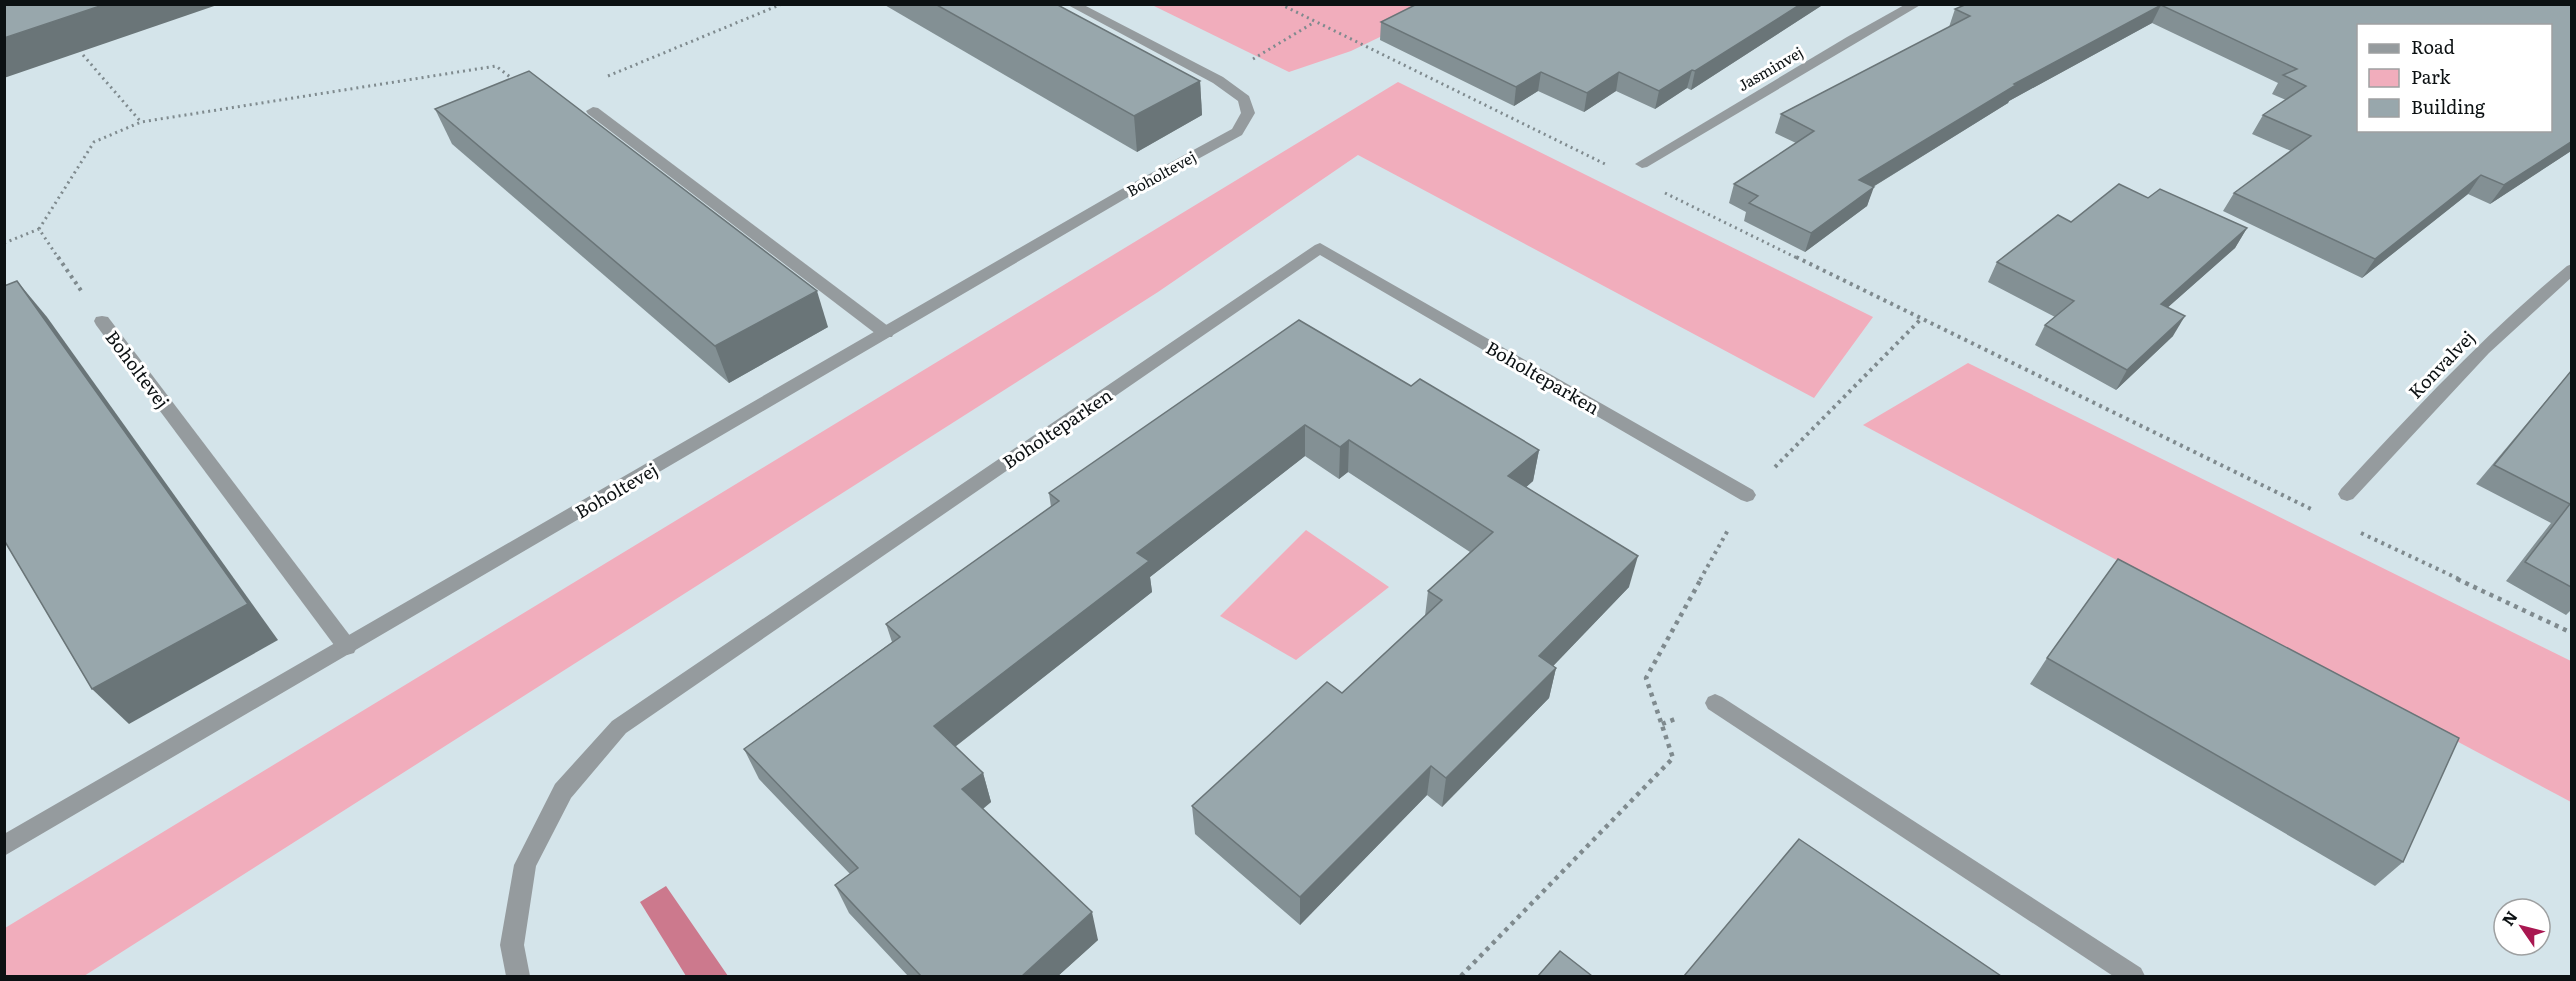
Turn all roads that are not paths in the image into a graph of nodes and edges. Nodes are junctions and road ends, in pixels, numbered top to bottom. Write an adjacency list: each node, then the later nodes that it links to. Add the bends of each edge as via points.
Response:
1 (1072, 4): 7 (street, Boholtevej, via 1218,80 1244,99 1248,113 1237,132)
2 (1916, 4): 4 (street, Jasminvej)
3 (593, 111): 7 (street)
4 (1642, 164)
5 (2571, 269): 8 (street, Konvalvej, via 2465,366)
6 (102, 321): 10 (street, Boholtevej)
7 (886, 333): 10 (street, Boholtevej)
8 (2347, 494)
9 (1748, 495): 13 (street, Boholteparken, via 1320,248 619,727 563,790 525,865 512,945)
10 (347, 647): 12 (street, Boholtevej)
11 (1715, 703): 14 (street)
12 (4, 846)
13 (518, 976)
14 (2133, 976)

